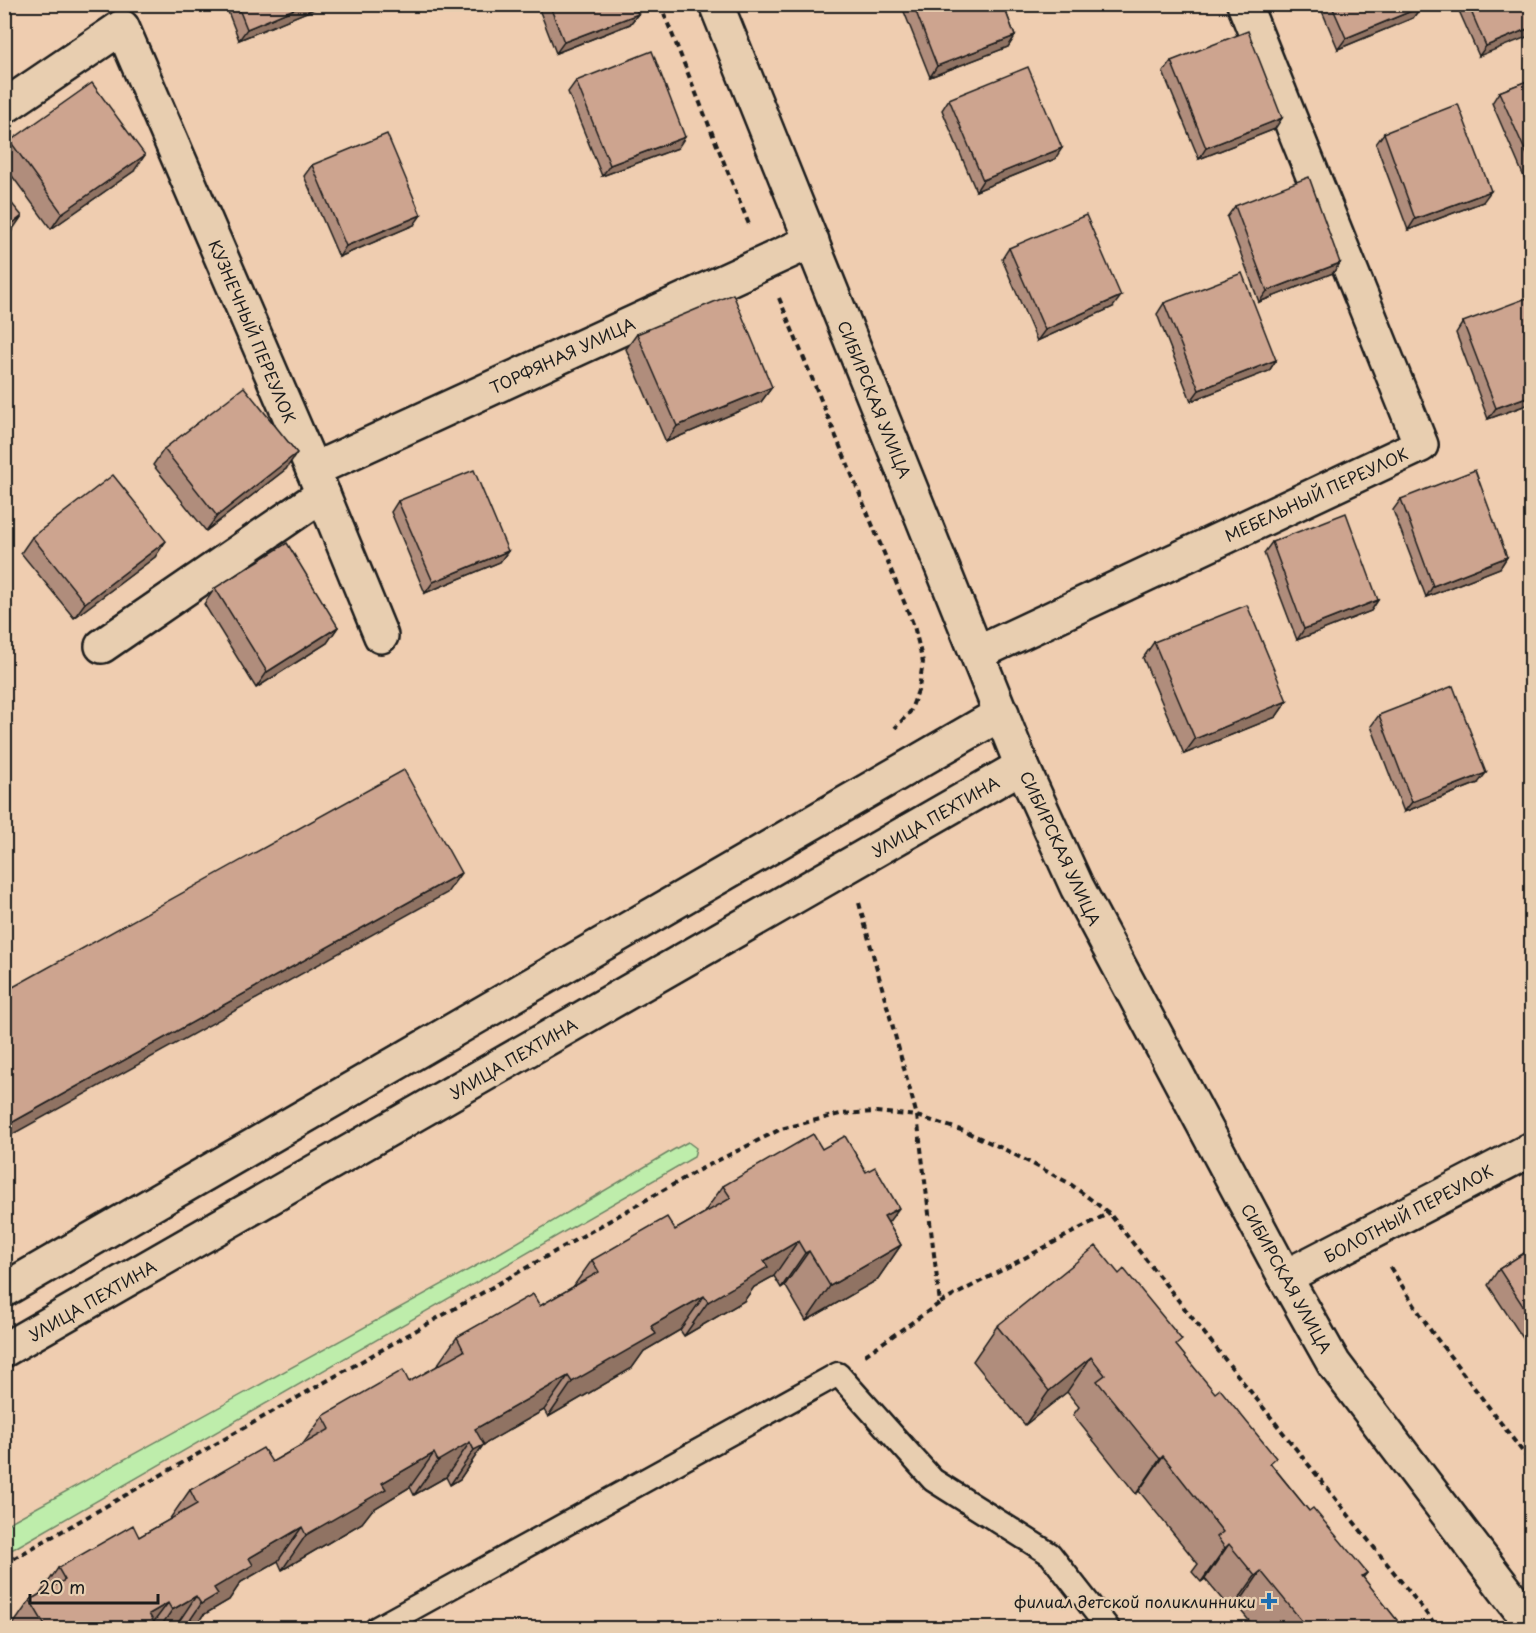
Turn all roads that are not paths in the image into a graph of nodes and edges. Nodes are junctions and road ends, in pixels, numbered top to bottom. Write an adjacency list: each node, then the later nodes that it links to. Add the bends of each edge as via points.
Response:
1 (716, 4): 4 (street, СИБИРСКАЯ УЛИЦА)
2 (1244, 4): 8 (street, МЕБЕЛЬНЫЙ ПЕРЕУЛОК, via 1421,445)
3 (4, 107): 5 (street, КУЗНЕЧНЫЙ ПЕРЕУЛОК, via 122,27)
4 (812, 241): 5 (street, ТОРФЯНАЯ УЛИЦА); 8 (street, СИБИРСКАЯ УЛИЦА)
5 (318, 482): 6 (street, КУЗНЕЧНЫЙ ПЕРЕУЛОК); 7 (street, ТОРФЯНАЯ УЛИЦА)
6 (381, 636)
7 (102, 646)
8 (978, 653): 9 (street, СИБИРСКАЯ УЛИЦА)
9 (1002, 713): 10 (street, СИБИРСКАЯ УЛИЦА); 13 (street)
10 (1022, 766): 12 (street, СИБИРСКАЯ УЛИЦА, via 1077,887); 14 (street, УЛИЦА ПЕХТИНА)
11 (1532, 1149): 12 (street, БОЛОТНЫЙ ПЕРЕУЛОК)
12 (1285, 1277): 15 (street, СИБИРСКАЯ УЛИЦА, via 1334,1364)
13 (4, 1290)
14 (4, 1350)
15 (1532, 1625)
16 (377, 1629): 17 (lane, via 838,1374 933,1480 1050,1554)
17 (1108, 1629)

